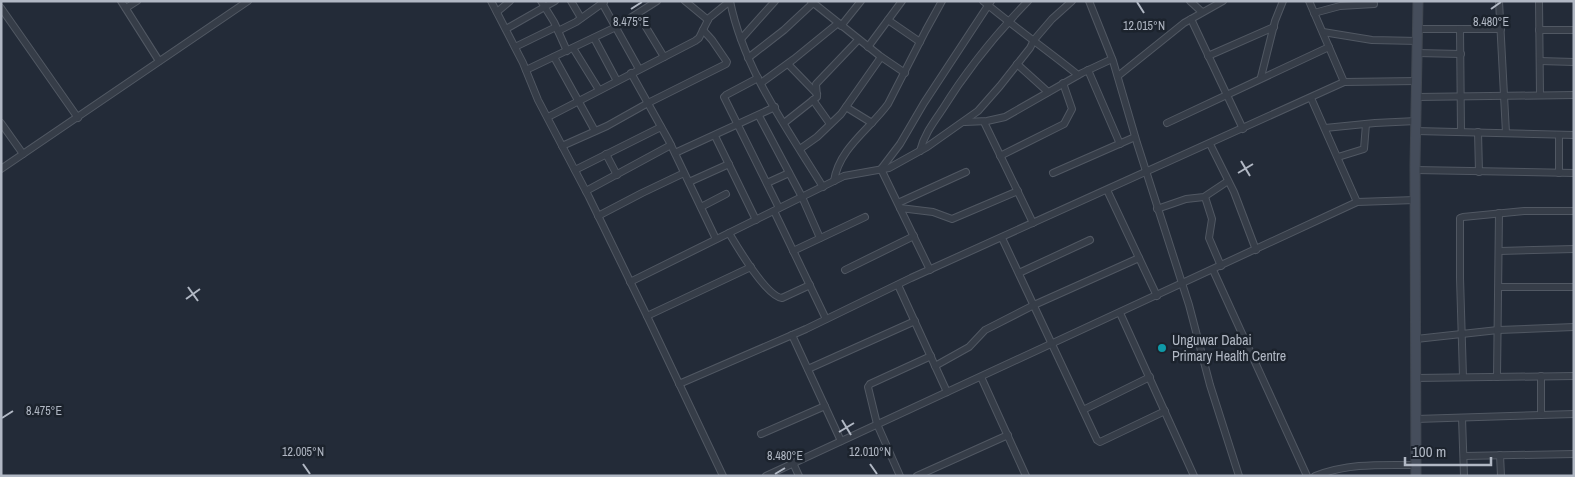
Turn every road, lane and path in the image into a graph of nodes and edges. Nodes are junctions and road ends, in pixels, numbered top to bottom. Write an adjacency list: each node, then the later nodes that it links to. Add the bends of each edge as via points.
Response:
1 (121, 1): 31 (street)
2 (137, 1): 31 (street)
3 (248, 1): 72 (street)
4 (491, 1): 33 (street)
5 (510, 1): 33 (street)
6 (540, 1): 32 (street)
7 (556, 1): 32 (street)
8 (571, 1): 37 (street)
9 (658, 1): 36 (street)
10 (685, 1): 39 (street)
11 (730, 1): 39 (street); 55 (street)
12 (775, 1): 55 (street)
13 (861, 1): 42 (street)
14 (942, 1): 59 (street)
15 (1028, 1): 41 (street)
16 (1072, 1): 57 (street)
17 (1089, 1): 71 (street)
18 (1190, 1): 34 (street)
19 (1223, 1): 34 (street)
20 (1283, 1): 43 (street)
21 (1309, 1): 35 (street)
22 (1418, 1): 47 (street)
23 (1499, 1): 49 (street)
24 (1539, 1): 51 (street)
25 (603, 2): 37 (street); 44 (street)
26 (900, 2): 40 (street)
27 (815, 3): 42 (street); 70 (street)
28 (987, 3): 41 (street); 141 (street, via 900,144)
29 (1374, 4): 35 (street, via 1340,6)
30 (1, 8): 105 (street)
31 (126, 8): 72 (street)
32 (546, 8): 45 (street); 46 (street)
33 (497, 12): 45 (street)
34 (1202, 12): 38 (street)
35 (1314, 13): 53 (street)
36 (638, 14): 44 (street); 68 (street)
37 (581, 18): 46 (street)
38 (1190, 19): 66 (street); 83 (street)
39 (708, 20): 50 (street)
40 (888, 20): 59 (street); 61 (street)
41 (1008, 22): 57 (street); 133 (street, via 945,104 925,136)
42 (839, 25): 56 (street); 75 (street)
43 (1274, 27): 66 (street); 84 (street)
44 (616, 28): 54 (street); 77 (street)
45 (506, 29): 60 (street)
46 (557, 29): 60 (street); 63 (street)
47 (1418, 29): 48 (street); 58 (street)
48 (1460, 29): 49 (street); 65 (street)
49 (1500, 29): 96 (street)
50 (703, 30): 68 (street, via 695,41); 101 (street, via 726,64)
51 (1539, 30): 52 (street); 73 (street)
52 (1574, 30)
53 (1323, 32): 58 (street, via 1372,40); 62 (street)
54 (594, 38): 63 (street); 85 (street)
55 (740, 39): 70 (street)
56 (858, 40): 61 (street); 97 (street, via 816,84)
57 (1034, 40): 76 (street); 82 (street)
58 (1418, 41): 64 (street)
59 (920, 42): 81 (street)
60 (515, 47): 78 (street)
61 (868, 47): 69 (street)
62 (1329, 47): 84 (street); 88 (street)
63 (570, 49): 67 (street); 90 (street)
64 (1417, 53): 65 (street); 87 (street)
65 (1461, 54): 95 (street)
66 (1208, 56): 92 (street)
67 (554, 57): 78 (street); 100 (street)
68 (664, 57): 77 (street)
69 (881, 57): 81 (street); 102 (street)
70 (748, 58): 86 (street)
71 (1112, 59): 79 (street); 83 (street)
72 (159, 61): 105 (street)
73 (1540, 61): 74 (street); 93 (street)
74 (1574, 62)
75 (788, 64): 86 (street); 97 (street)
76 (1017, 64): 91 (street); 108 (street, via 978,111)
77 (639, 69): 80 (street)
78 (526, 70): 106 (street)
79 (1088, 70): 82 (street); 128 (street)
80 (631, 73): 85 (street); 101 (street)
81 (905, 73): 112 (street, via 888,104)
82 (1078, 75): 89 (street)
83 (1118, 76): 127 (street)
84 (1261, 77): 92 (street)
85 (617, 81): 90 (street)
86 (759, 81): 103 (street); 115 (street, via 724,96)
87 (1417, 81): 88 (street); 98 (street)
88 (1344, 82): 99 (street)
89 (1063, 83): 91 (street); 137 (street, via 1072,109 1064,124)
90 (599, 90): 100 (street)
91 (1048, 92): 109 (street, via 1005,117)
92 (1226, 95): 110 (street); 119 (street)
93 (1540, 95): 94 (street); 96 (street)
94 (1574, 95)
95 (1461, 96): 96 (street); 98 (street); 121 (street)
96 (1504, 96): 123 (street)
97 (815, 97): 111 (street); 113 (street)
98 (1417, 97): 116 (street)
99 (1311, 98): 118 (street); 119 (street)
100 (579, 101): 106 (street); 120 (street)
101 (648, 103): 117 (street); 120 (street)
102 (846, 107): 112 (street); 113 (street)
103 (775, 108): 104 (street); 111 (street)
104 (759, 116): 115 (street); 148 (street)
105 (78, 118): 135 (street)
106 (548, 118): 131 (street)
107 (1, 122): 135 (street)
108 (964, 122): 109 (street); 133 (street)
109 (984, 122): 137 (street)
110 (1167, 122)
111 (784, 123): 132 (street)
112 (872, 123): 153 (street, via 840,161)
113 (830, 124): 132 (street)
114 (1366, 124): 116 (street); 118 (street); 138 (street, via 1364,149)
115 (739, 125): 126 (street); 156 (street)
116 (1416, 126): 121 (street); 143 (street)
117 (661, 127): 130 (street); 136 (street)
118 (1325, 128): 138 (street)
119 (1243, 129): 129 (street)
120 (596, 131): 131 (street)
121 (1461, 132): 122 (street)
122 (1478, 132): 123 (street); 146 (street)
123 (1506, 133): 124 (street)
124 (1559, 135): 125 (street); 150 (street)
125 (1574, 135)
126 (715, 136): 134 (street); 139 (street)
127 (1135, 137): 128 (street); 145 (street)
128 (1120, 144): 149 (street)
129 (1210, 144): 145 (street); 154 (street)
130 (671, 145): 134 (street); 152 (street)
131 (562, 146): 142 (street)
132 (800, 149): 157 (street)
133 (920, 151): 141 (street, via 898,164)
134 (675, 153): 147 (street)
135 (24, 154): 140 (street)
136 (606, 154): 142 (street); 152 (street)
137 (1000, 156): 160 (street)
138 (1338, 157): 165 (street)
139 (729, 164): 155 (street); 174 (street)
140 (1, 169)
141 (881, 169): 153 (street); 166 (street)
142 (575, 170): 159 (street)
143 (1415, 170): 146 (street); 164 (street)
144 (966, 172): 166 (street)
145 (1146, 172): 158 (street); 168 (street)
146 (1479, 172): 150 (street)
147 (684, 173): 155 (street); 172 (street)
148 (789, 173): 156 (street); 163 (street)
149 (1053, 173)
150 (1559, 173): 151 (street)
151 (1574, 173)
152 (617, 175): 159 (street)
153 (834, 181): 157 (street)
154 (1228, 181): 162 (street); 183 (street)
155 (689, 182): 167 (street)
156 (767, 183): 169 (street)
157 (823, 187): 163 (street)
158 (1107, 190): 175 (street); 186 (street)
159 (586, 191): 172 (street)
160 (1018, 191): 166 (street, via 952,219); 175 (street)
161 (726, 194): 167 (street)
162 (1206, 196): 168 (street); 187 (street, via 1212,219 1209,238)
163 (802, 197): 169 (street); 178 (street)
164 (1415, 200): 165 (street); 209 (street)
165 (1358, 202): 183 (street)
166 (899, 206): 177 (street)
167 (701, 207): 180 (street)
168 (1157, 209): 194 (street)
169 (776, 210): 174 (street); 184 (street)
170 (1574, 212): 171 (street)
171 (1499, 213): 185 (street); 207 (street, via 1460,218)
172 (598, 216): 193 (street)
173 (865, 217): 178 (street)
174 (756, 220): 176 (street)
175 (1033, 223): 179 (street)
176 (729, 233): 180 (street); 188 (street)
177 (914, 236): 189 (street); 190 (street)
178 (820, 238): 184 (street)
179 (1002, 238): 190 (street); 192 (street)
180 (716, 240): 193 (street)
181 (1090, 240): 192 (street)
182 (1574, 249): 185 (street)
183 (1256, 250): 187 (street)
184 (793, 251): 195 (street)
185 (1500, 251): 197 (street)
186 (1139, 258): 199 (street); 200 (street)
187 (1222, 266): 191 (street)
188 (751, 267): 195 (street, via 778,297); 202 (street)
189 (846, 270)
190 (930, 270): 196 (street)
191 (1213, 270): 194 (street); 247 (street)
192 (1019, 273): 200 (street)
193 (630, 282): 202 (street)
194 (1182, 284): 199 (street); 246 (street)
195 (810, 285): 203 (street)
196 (898, 285): 203 (street); 204 (street)
197 (1500, 287): 198 (street); 206 (street)
198 (1574, 287)
199 (1157, 296): 201 (street)
200 (1034, 305): 210 (street); 212 (street, via 985,330 969,347)
201 (1120, 312): 210 (street); 217 (street)
202 (647, 316): 221 (street)
203 (826, 319): 208 (street)
204 (915, 321): 211 (street); 213 (street)
205 (1574, 327): 206 (street)
206 (1498, 330): 207 (street); 219 (street)
207 (1463, 334): 209 (street); 218 (street)
208 (792, 335): 213 (street); 221 (street)
209 (1416, 339): 220 (street)
210 (1052, 344): 214 (street); 224 (street)
211 (931, 356): 212 (street); 230 (street, via 870,384 868,391)
212 (935, 366): 222 (street)
213 (808, 369): 223 (street)
214 (981, 376): 222 (street); 232 (street)
215 (1540, 376): 216 (street); 219 (street); 227 (street)
216 (1574, 376)
217 (1150, 377): 224 (street); 225 (street)
218 (1464, 377): 219 (street); 220 (street)
219 (1497, 377)
220 (1416, 378): 229 (street)
221 (680, 384): 239 (street)
222 (948, 392): 230 (street)
223 (825, 406): 231 (street); 233 (street)
224 (1083, 410): 225 (street, via 1100,442)
225 (1165, 411): 245 (street)
226 (1574, 414): 227 (street)
227 (1541, 415): 228 (street)
228 (1462, 418): 229 (street); 236 (street)
229 (1416, 419): 238 (street)
230 (877, 424): 233 (street); 242 (street)
231 (761, 434)
232 (1008, 435): 243 (street); 244 (street)
233 (841, 441): 237 (street)
234 (1574, 454): 235 (street)
235 (1500, 455): 236 (street); 251 (street)
236 (1464, 456): 250 (street)
237 (793, 463): 240 (street); 241 (street)
238 (1416, 465): 248 (street, via 1335,468); 249 (street)
239 (723, 476)
240 (766, 476)
241 (799, 476)
242 (900, 476)
243 (917, 476)
244 (1026, 476)
245 (1194, 476)
246 (1239, 476)
247 (1307, 476)
248 (1315, 476)
249 (1416, 476)
250 (1464, 476)
251 (1501, 476)

